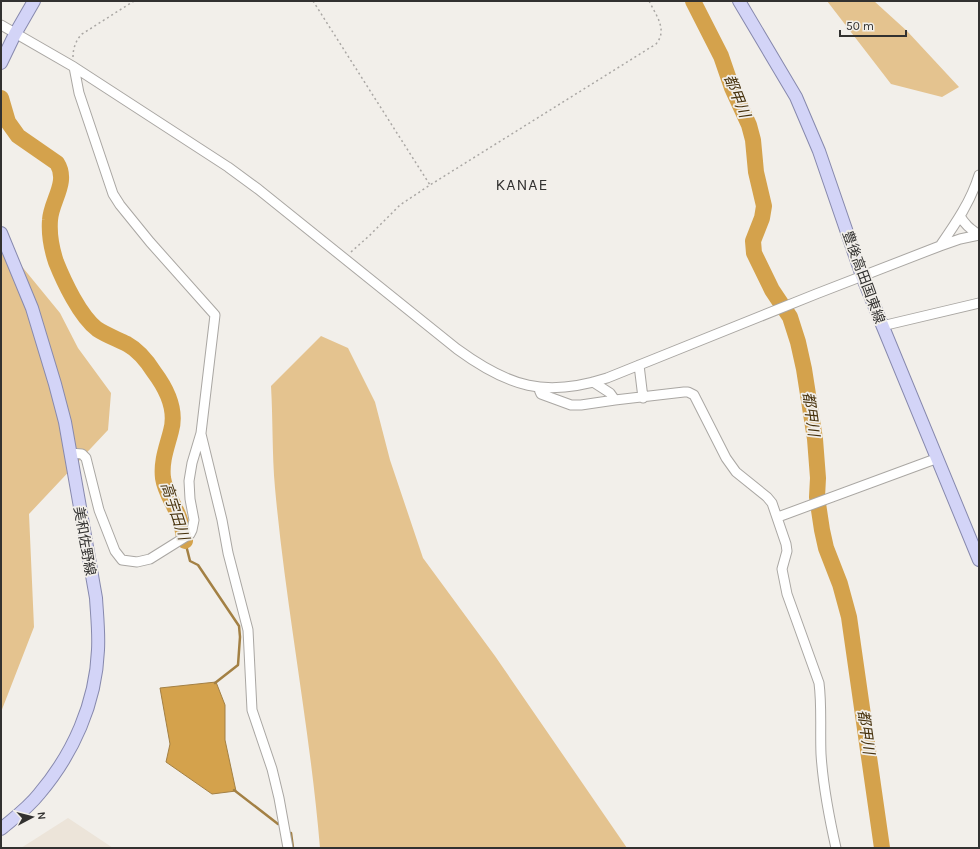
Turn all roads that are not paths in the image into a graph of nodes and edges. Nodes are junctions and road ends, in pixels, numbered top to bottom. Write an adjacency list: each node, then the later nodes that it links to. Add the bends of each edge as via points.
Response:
1 (34, 1): 4 (main road)
2 (739, 1): 12 (main road, 豊後高田国東線, via 796,98 819,150)
3 (1, 25): 4 (street)
4 (16, 34): 5 (main road); 6 (street)
5 (1, 63)
6 (74, 67): 17 (street, via 258,189 473,361 507,379); 20 (street, via 79,93 113,194 150,242 215,315)
7 (979, 175): 8 (street, via 976,187)
8 (960, 216): 10 (street, via 963,222); 11 (street)
9 (1, 233): 21 (main road, 美和佐野線, via 32,308 44,345 61,407)
10 (979, 235): 11 (street)
11 (940, 246): 12 (street)
12 (862, 276): 14 (main road, 豊後高田国東線); 15 (street)
13 (979, 303): 14 (street)
14 (882, 326): 22 (main road, 豊後高田国東線)
15 (639, 365): 16 (street); 18 (street)
16 (593, 382): 17 (street, via 561,388); 19 (street)
17 (538, 387): 19 (street, via 541,394 571,405)
18 (642, 398): 19 (street); 23 (street, via 684,392 694,394 726,458 736,472 772,503)
19 (615, 400)
20 (201, 433): 21 (street, via 189,481 194,520 190,534 144,561 131,562 120,558 99,510 86,458 82,454); 26 (street, via 248,630 252,710 272,769)
21 (70, 453): 25 (main road, 美和佐野線, via 96,598 98,651 95,678 89,703 70,752 38,795)
22 (938, 458): 23 (street); 24 (main road, 豊後高田国東線)
23 (778, 517): 27 (street, via 787,551 782,569 788,594 819,683 823,781)
24 (979, 560)
25 (1, 829)
26 (288, 848)
27 (836, 848)

